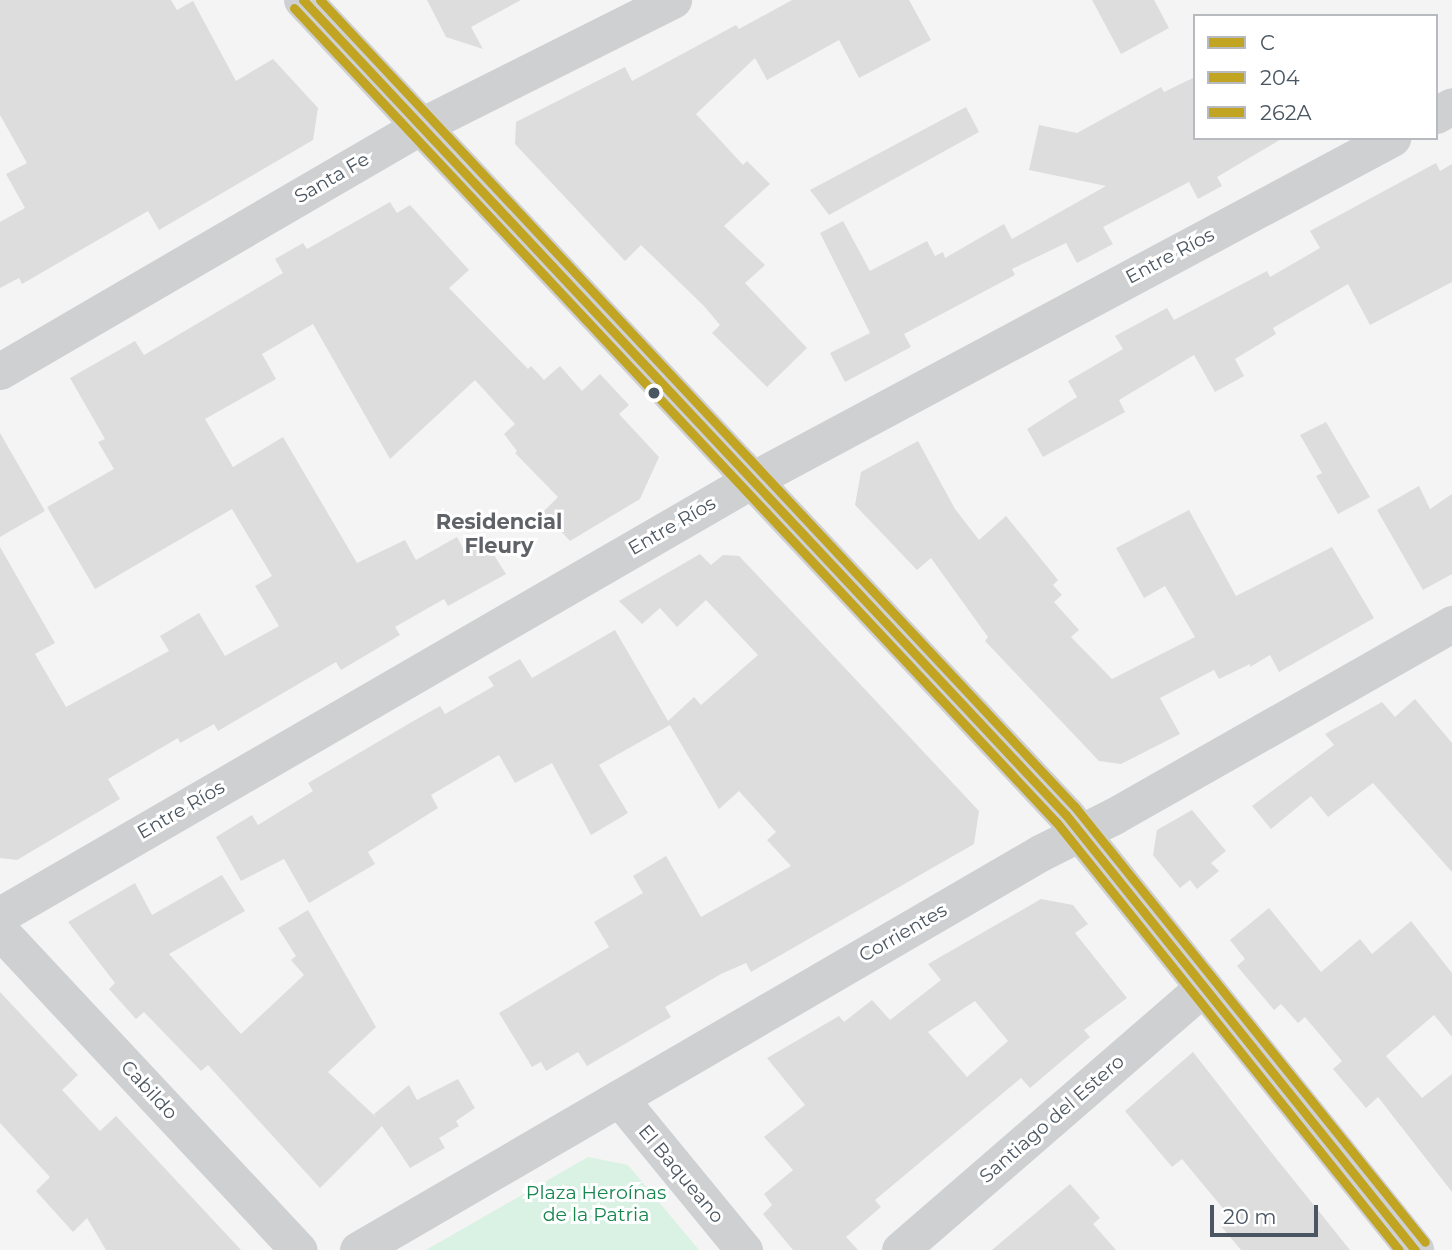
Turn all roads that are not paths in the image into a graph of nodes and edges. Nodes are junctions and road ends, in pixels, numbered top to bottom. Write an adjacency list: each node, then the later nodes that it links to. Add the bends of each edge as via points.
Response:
1 (303, 0): 3 (main road)
2 (673, 0): 3 (street, Santa Fe)
3 (421, 127): 5 (street, Santa Fe); 6 (main road)
4 (1388, 140): 6 (street, Entre Ríos)
5 (0, 371)
6 (752, 480): 8 (main road); 9 (street, Entre Ríos)
7 (1447, 635): 8 (street, Corrientes)
8 (1080, 833): 11 (main road); 12 (street, Corrientes)
9 (0, 915)
10 (0, 931): 13 (street, Cabildo)
11 (1204, 987): 16 (street, Santiago del Estero); 17 (main road)
12 (619, 1098): 14 (street, Corrientes); 15 (street, El Baqueano)
13 (298, 1250)
14 (358, 1250)
15 (744, 1250)
16 (900, 1250)
17 (1415, 1250)

